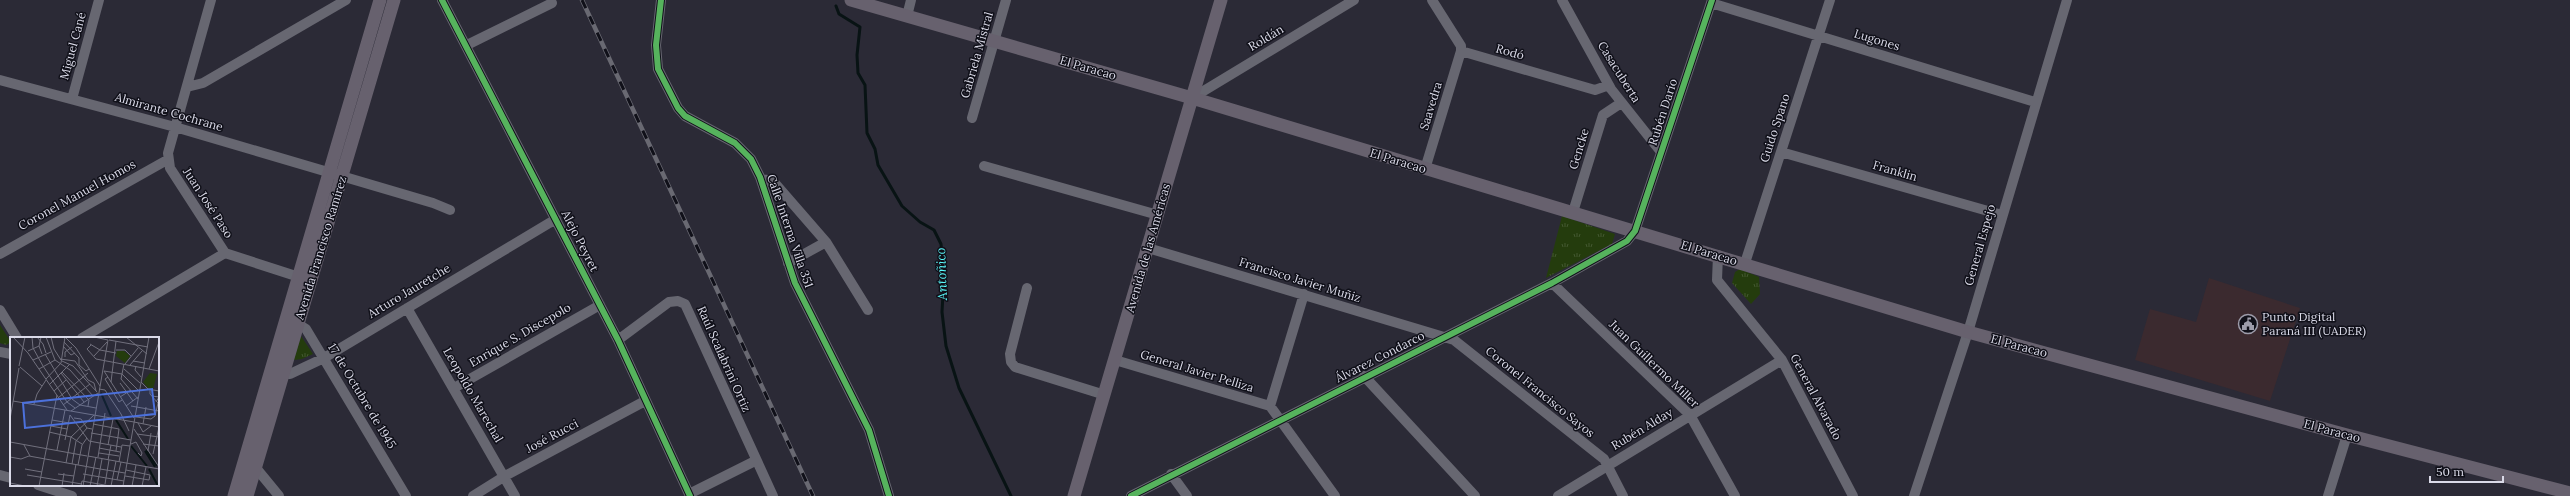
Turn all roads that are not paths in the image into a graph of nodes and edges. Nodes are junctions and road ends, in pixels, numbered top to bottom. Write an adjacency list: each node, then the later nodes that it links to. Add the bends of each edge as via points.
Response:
1 (99, 0): 28 (street, Miguel Cané)
2 (211, 0): 26 (street)
3 (346, 0): 26 (street, via 203,83)
4 (380, 0): 38 (main road, Avenida Francisco Ramírez)
5 (394, 0): 39 (main road, Avenida Francisco Ramírez)
6 (442, 0): 22 (street, Alejo Peyret)
7 (661, 0): 40 (street, Calle Interna Villa 351, via 656,61 674,103 685,116 735,143 751,159)
8 (851, 0): 19 (main road, El Paracao)
9 (911, 0): 19 (street)
10 (1006, 0): 21 (street, Gabriela Mistral)
11 (1221, 0): 27 (main road, Avenida de las Américas)
12 (1354, 0): 27 (street, Roldán)
13 (1432, 0): 23 (street, via 1461,46)
14 (1562, 0): 25 (street, Casacuberta)
15 (1830, 0): 20 (street, Guido Spano)
16 (2067, 0): 29 (street, General Espejo)
17 (1711, 1): 20 (street, Lugones); 33 (street, Rubén Darío)
18 (552, 3): 22 (street)
19 (907, 16): 21 (main road, El Paracao)
20 (1818, 36): 29 (street, Lugones); 34 (street, Guido Spano)
21 (994, 42): 27 (main road, El Paracao); 31 (street, Gabriela Mistral)
22 (467, 45): 45 (street, Alejo Peyret)
23 (1461, 51): 25 (street, Rodó, via 1595,90); 37 (street, Saavedra)
24 (0, 80): 28 (street, Almirante Cochrane)
25 (1609, 85): 30 (street, Casacuberta)
26 (187, 87): 32 (street)
27 (1192, 98): 37 (main road, El Paracao); 43 (main road, Avenida de las Américas)
28 (72, 99): 32 (street, Almirante Cochrane)
29 (2034, 102): 44 (street, General Espejo)
30 (1621, 103): 33 (street, Casacuberta); 42 (street, Gencke, via 1603,115)
31 (972, 118)
32 (175, 127): 35 (street); 38 (street, Almirante Cochrane)
33 (1661, 152): 46 (street, Rubén Darío)
34 (1781, 152): 44 (street, Franklin); 53 (street, Guido Spano)
35 (167, 160): 49 (street, Juan José Paso); 50 (street, Coronel Manuel Homos)
36 (984, 166): 43 (street)
37 (1425, 169): 42 (main road, El Paracao)
38 (330, 173): 39 (street, Almirante Cochrane); 54 (main road, Avenida Francisco Ramírez)
39 (343, 176): 41 (street, Almirante Cochrane); 62 (main road, Avenida Francisco Ramírez)
40 (761, 179): 47 (street, via 773,181); 52 (street, Calle Interna Villa 351)
41 (450, 210)
42 (1573, 212): 46 (main road, El Paracao)
43 (1158, 214): 48 (main road, Avenida de las Américas)
44 (2002, 215): 63 (street, General Espejo)
45 (556, 219): 58 (street, Alejo Peyret); 59 (street, Arturo Jauretche)
46 (1635, 231): 51 (main road, El Paracao); 55 (street, Álvarez Condarco, via 1618,247)
47 (826, 242): 52 (street); 61 (street)
48 (1148, 248): 57 (street, Francisco Javier Muñiz); 71 (main road, Avenida de las Américas)
49 (225, 253): 54 (street, Juan José Paso); 66 (street)
50 (0, 254)
51 (1718, 255): 53 (main road, El Paracao); 72 (street, General Alvarado, via 1718,280)
52 (788, 263): 100 (street, Calle Interna Villa 351, via 794,283 869,430)
53 (1745, 263): 63 (main road, El Paracao)
54 (299, 277): 62 (main road, Avenida Francisco Ramírez)
55 (1552, 283): 64 (street, Álvarez Condarco); 79 (street, Juan Guillermo Miller)
56 (1027, 288): 76 (street, via 1010,354 1011,362 1015,367)
57 (1304, 294): 64 (street, Francisco Javier Muñiz); 78 (street)
58 (600, 305): 67 (street, Alejo Peyret); 75 (street, Enrique S. Discepolo)
59 (407, 308): 70 (street, Arturo Jauretche); 75 (street, Leopoldo Marechal)
60 (0, 310): 65 (street)
61 (868, 310)
62 (293, 321): 70 (street, 17 de Octubre de 1945, via 306,329); 73 (main road, Avenida Francisco Ramírez)
63 (1968, 332): 81 (main road, El Paracao); 110 (street, General Espejo)
64 (1446, 336): 74 (street, Álvarez Condarco); 83 (street, Coronel Francisco Sayos, via 1460,344)
65 (16, 337)
66 (84, 337)
67 (618, 340): 77 (street, Alejo Peyret); 82 (street, Raúl Scalabrini Ortiz, via 669,302 678,301 685,304)
68 (0, 352): 69 (street)
69 (10, 354)
70 (324, 358): 73 (street, Arturo Jauretche); 96 (street, 17 de Octubre de 1945)
71 (1115, 360): 76 (main road, Avenida de las Américas); 78 (street, General Javier Pelliza)
72 (1782, 360): 79 (street, Rubén Alday); 109 (street, General Alvarado)
73 (278, 373): 84 (main road, Avenida Francisco Ramírez); 93 (main road, Avenida Francisco Ramírez)
74 (1364, 376): 80 (street, Álvarez Condarco); 105 (street)
75 (454, 388): 87 (street, Leopoldo Marechal)
76 (1105, 395): 101 (main road, Avenida de las Américas)
77 (645, 401): 87 (street, José Rucci); 91 (street, Alejo Peyret)
78 (1270, 406): 80 (street)
79 (1690, 415): 83 (street, Rubén Alday); 108 (street, Juan Guillermo Miller)
80 (1281, 419): 85 (street, Álvarez Condarco); 104 (street)
81 (2347, 435): 90 (main road, El Paracao); 111 (street)
82 (755, 461): 91 (street); 99 (street, Raúl Scalabrini Ortiz)
83 (1608, 465): 106 (street, Rubén Alday); 107 (street, Coronel Francisco Sayos)
84 (256, 468): 94 (main road, Avenida Francisco Ramírez); 95 (street)
85 (1171, 474): 102 (street, Álvarez Condarco); 103 (street)
86 (0, 475): 88 (street)
87 (505, 476): 97 (street, José Rucci); 98 (street, Leopoldo Marechal)
88 (10, 478)
89 (44, 486): 92 (street)
90 (2570, 493)
91 (689, 495)
92 (72, 496)
93 (234, 496)
94 (247, 496)
95 (279, 496)
96 (406, 496)
97 (473, 496)
98 (515, 496)
99 (773, 496)
100 (889, 496)
101 (1074, 496)
102 (1131, 496)
103 (1187, 496)
104 (1335, 496)
105 (1475, 496)
106 (1558, 496)
107 (1623, 496)
108 (1735, 496)
109 (1853, 496)
110 (1914, 496)
111 (2328, 496)

